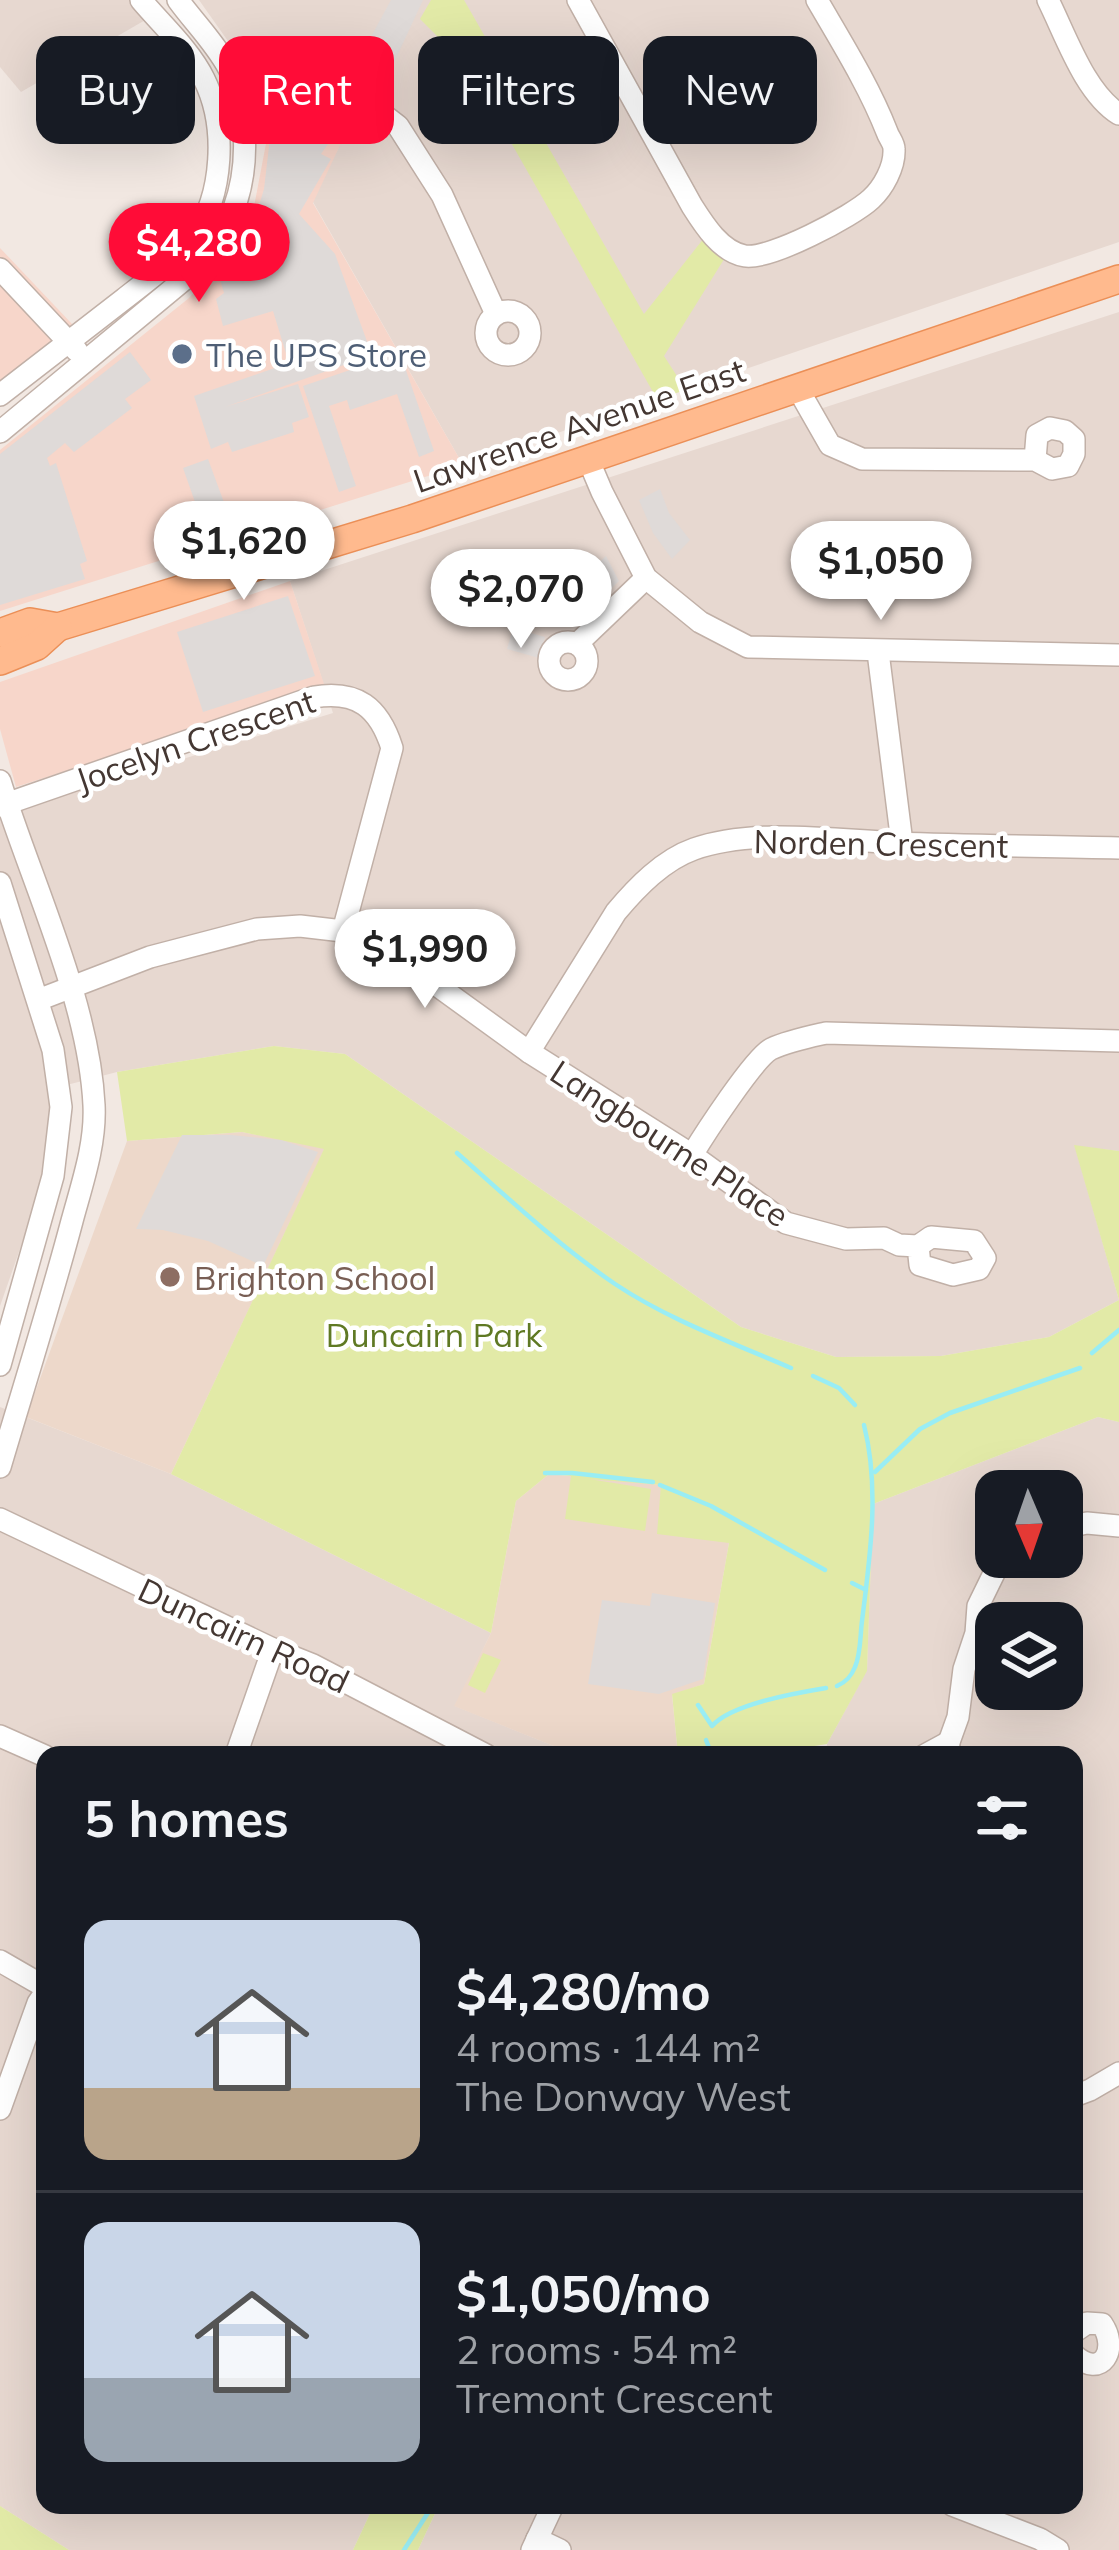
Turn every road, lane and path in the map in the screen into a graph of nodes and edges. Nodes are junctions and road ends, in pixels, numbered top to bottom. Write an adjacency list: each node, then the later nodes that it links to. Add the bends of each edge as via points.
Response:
1 (141, 0): 8 (street, via 196,65)
2 (178, 0): 6 (street)
3 (578, 0): 4 (street, via 706,228 745,256 792,245 870,201 887,180 894,149)
4 (817, 0)
5 (1048, 0): 7 (street, via 1093,89)
6 (219, 54)
7 (1119, 114)
8 (218, 119): 11 (street)
9 (394, 123): 15 (street, via 442,195)
10 (244, 144): 12 (street)
11 (212, 196): 12 (street); 16 (street, via 179,254)
12 (238, 196): 17 (street, via 201,264)
13 (0, 269): 16 (street)
14 (1119, 280): 18 (main road, Lawrence Avenue East)
15 (496, 314)
16 (69, 342): 17 (street); 19 (street)
17 (86, 361): 20 (street)
18 (799, 389): 21 (main road, Lawrence Avenue East); 22 (street, via 830,445 862,458)
19 (0, 395)
20 (2, 426)
21 (588, 459): 23 (street); 24 (main road, Lawrence Avenue East)
22 (1035, 460)
23 (646, 578): 26 (street); 27 (street, via 700,622 748,647)
24 (58, 627): 25 (main road, Lawrence Avenue East, via 30,622); 29 (main road, Lawrence Avenue East)
25 (0, 633)
26 (577, 644)
27 (878, 652): 28 (street); 32 (street)
28 (1119, 655)
29 (0, 661)
30 (0, 781): 31 (street)
31 (4, 805): 35 (street, Jocelyn Crescent, via 340,693 371,708 392,748); 36 (street)
32 (902, 843): 33 (street, Norden Crescent); 39 (street, Norden Crescent, via 766,838 687,851 616,912)
33 (1119, 848)
34 (0, 883): 37 (street)
35 (343, 931): 36 (street, Langbourne Place, via 257,929); 39 (street, Langbourne Place, via 391,952)
36 (71, 988): 37 (street, Langbourne Place); 42 (street, via 94,1106)
37 (38, 1000): 41 (street, via 60,1092)
38 (1119, 1041): 40 (street, via 812,1036 766,1051)
39 (530, 1052): 40 (street, Langbourne Place)
40 (692, 1155): 43 (street, Langbourne Place, via 786,1223)
41 (53, 1176): 42 (street); 44 (street)
42 (82, 1182): 45 (street)
43 (918, 1246)
44 (0, 1365)
45 (0, 1467)
46 (0, 1519): 50 (street, Duncairn Road)
47 (1083, 1524): 48 (street)
48 (1119, 1526)
49 (992, 1578): 54 (street, via 978,1606)
50 (273, 1649): 52 (street); 53 (street, Duncairn Road)
51 (0, 1736): 55 (street)
52 (239, 1746)
53 (450, 1746)
54 (949, 1746)
55 (36, 1752)
56 (0, 1961): 57 (street)
57 (36, 1984)
58 (36, 2009): 61 (street)
59 (1119, 2073): 60 (street)
60 (1083, 2093)
61 (0, 2109)
62 (1083, 2325): 63 (street, via 1102,2324 1114,2342 1099,2364)
63 (1083, 2362)
64 (549, 2514): 66 (street)
65 (975, 2514): 68 (street)
66 (534, 2545): 67 (street)
67 (560, 2550)
68 (1058, 2550)

